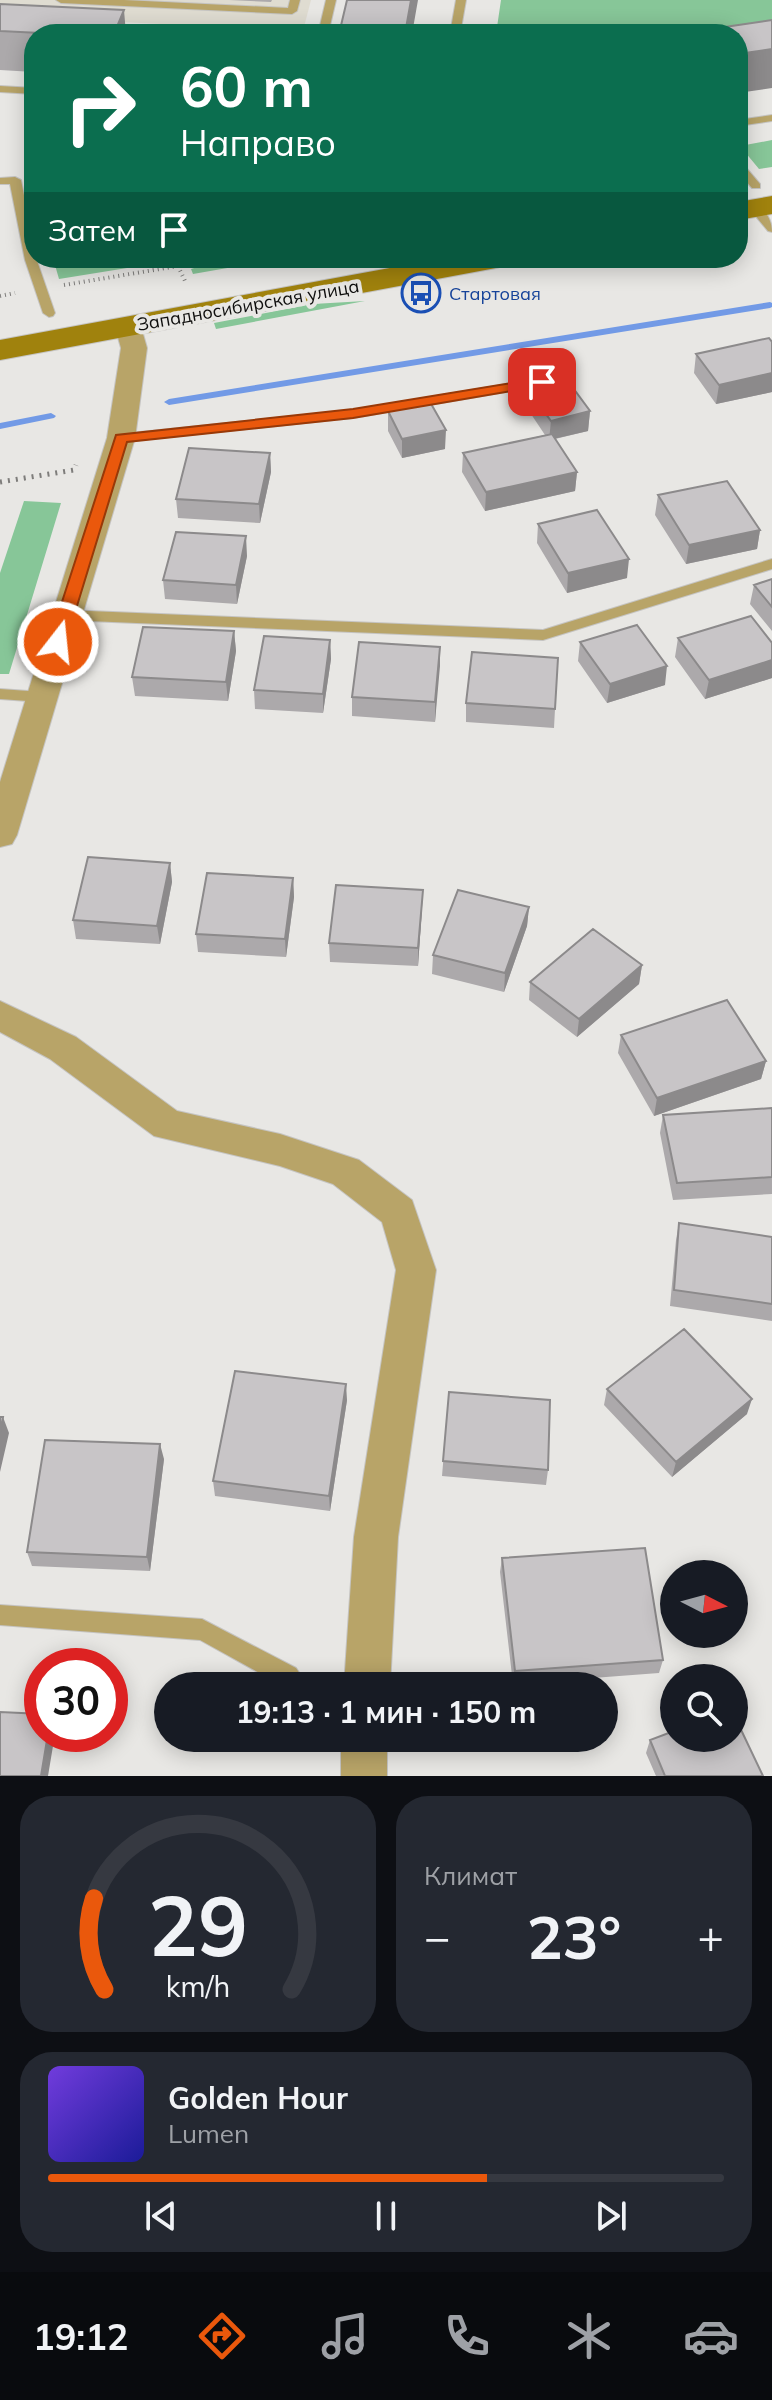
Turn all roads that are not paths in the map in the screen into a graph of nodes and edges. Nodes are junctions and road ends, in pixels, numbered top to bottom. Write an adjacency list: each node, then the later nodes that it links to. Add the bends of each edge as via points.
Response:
1 (61, 0): 2 (lane)
2 (68, 0): 3 (lane, via 292,11)
3 (295, 0)
4 (331, 0): 6 (lane)
5 (461, 0): 7 (lane)
6 (325, 24)
7 (457, 24)
8 (0, 89): 9 (lane)
9 (24, 90)
10 (772, 118): 11 (lane)
11 (748, 122)
12 (0, 181): 13 (lane, via 15,180)
13 (24, 216)
14 (37, 268): 17 (lane)
15 (275, 268): 17 (main road, Западносибирская улица)
16 (443, 268): 19 (main road, Западносибирская улица)
17 (45, 301): 18 (main road, Западносибирская улица)
18 (0, 322)
19 (128, 327): 20 (main road, Западносибирская улица); 22 (street, via 134,348)
20 (0, 350)
21 (542, 382): 22 (lane)
22 (117, 450): 24 (street)
23 (772, 564): 24 (lane, via 543,635)
24 (65, 615): 26 (street)
25 (0, 694): 26 (lane)
26 (42, 697): 27 (street)
27 (6, 794): 28 (street)
28 (0, 835)
29 (0, 1015): 32 (street, via 63,1048 167,1125 280,1150 346,1172 398,1212 416,1270 376,1537)
30 (0, 1615): 31 (lane, via 202,1630)
31 (281, 1672)
32 (368, 1672)

